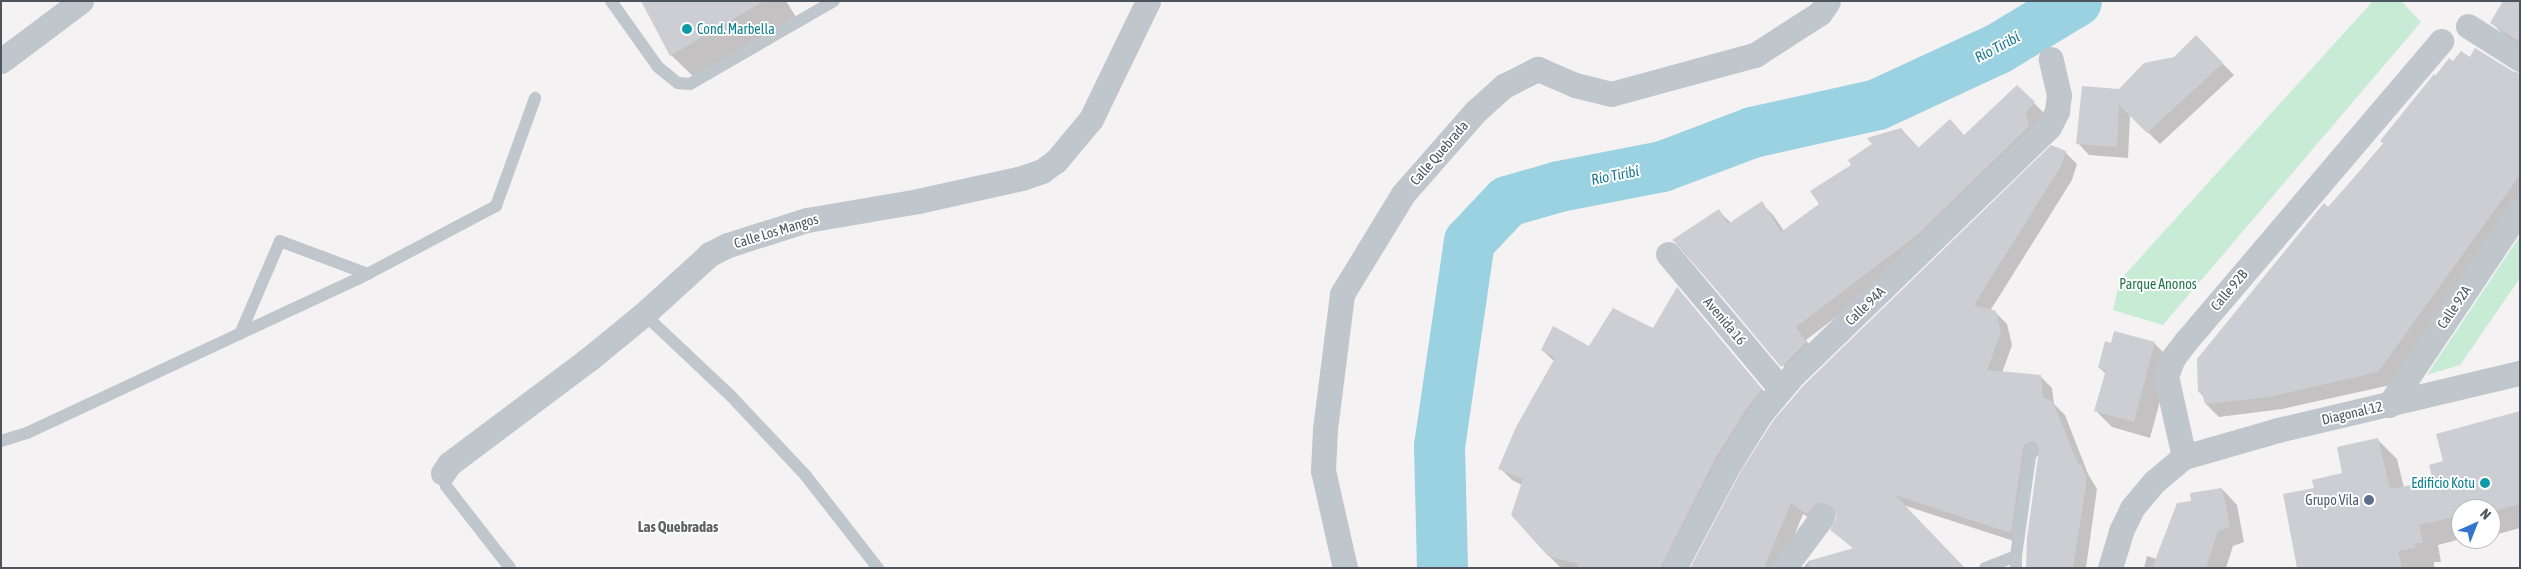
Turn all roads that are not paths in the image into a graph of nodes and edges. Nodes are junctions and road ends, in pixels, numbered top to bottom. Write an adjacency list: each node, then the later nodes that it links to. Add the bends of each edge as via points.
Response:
1 (81, 1): 10 (street)
2 (611, 1): 3 (lane, via 658,67 678,83 690,84)
3 (834, 1)
4 (1148, 1): 15 (street, Calle Los Mangos, via 1091,119 1056,161 1042,171 918,201 807,220 728,245 694,266)
5 (1828, 1): 28 (street, Calle Quebrada, via 1820,13 1755,55 1611,94 1575,85 1538,69 1504,86 1476,111 1403,194 1342,294 1324,429 1323,470)
6 (2468, 26): 8 (street)
7 (2441, 41): 22 (street, Calle 92B, via 2173,358 2166,376)
8 (2520, 58)
9 (2051, 59): 18 (street, Calle 94A, via 2059,95 2057,111 2049,127)
10 (1, 61)
11 (535, 98): 14 (lane, via 496,206)
12 (2520, 208): 19 (street, Calle 92A)
13 (1668, 254): 18 (street, Avenida 16)
14 (368, 274): 16 (lane); 16 (lane, via 280,241)
15 (644, 314): 23 (street, Calle Los Mangos, via 590,359 449,464); 27 (lane, via 731,396 806,476)
16 (240, 334): 20 (lane, via 27,433)
17 (2520, 373): 19 (street, Diagonal 12)
18 (1781, 389): 29 (street, Calle 94A, via 1728,464)
19 (2389, 405): 22 (street, Diagonal 12, via 2278,430)
20 (1, 441)
21 (2031, 450): 25 (lane)
22 (2184, 457): 32 (street, via 2154,481 2132,508)
23 (443, 473): 26 (lane, via 446,486)
24 (1822, 517): 30 (street)
25 (2016, 562): 31 (lane)
26 (510, 568)
27 (878, 568)
28 (1345, 568)
29 (1674, 568)
30 (1784, 568)
31 (1985, 568)
32 (2110, 568)

